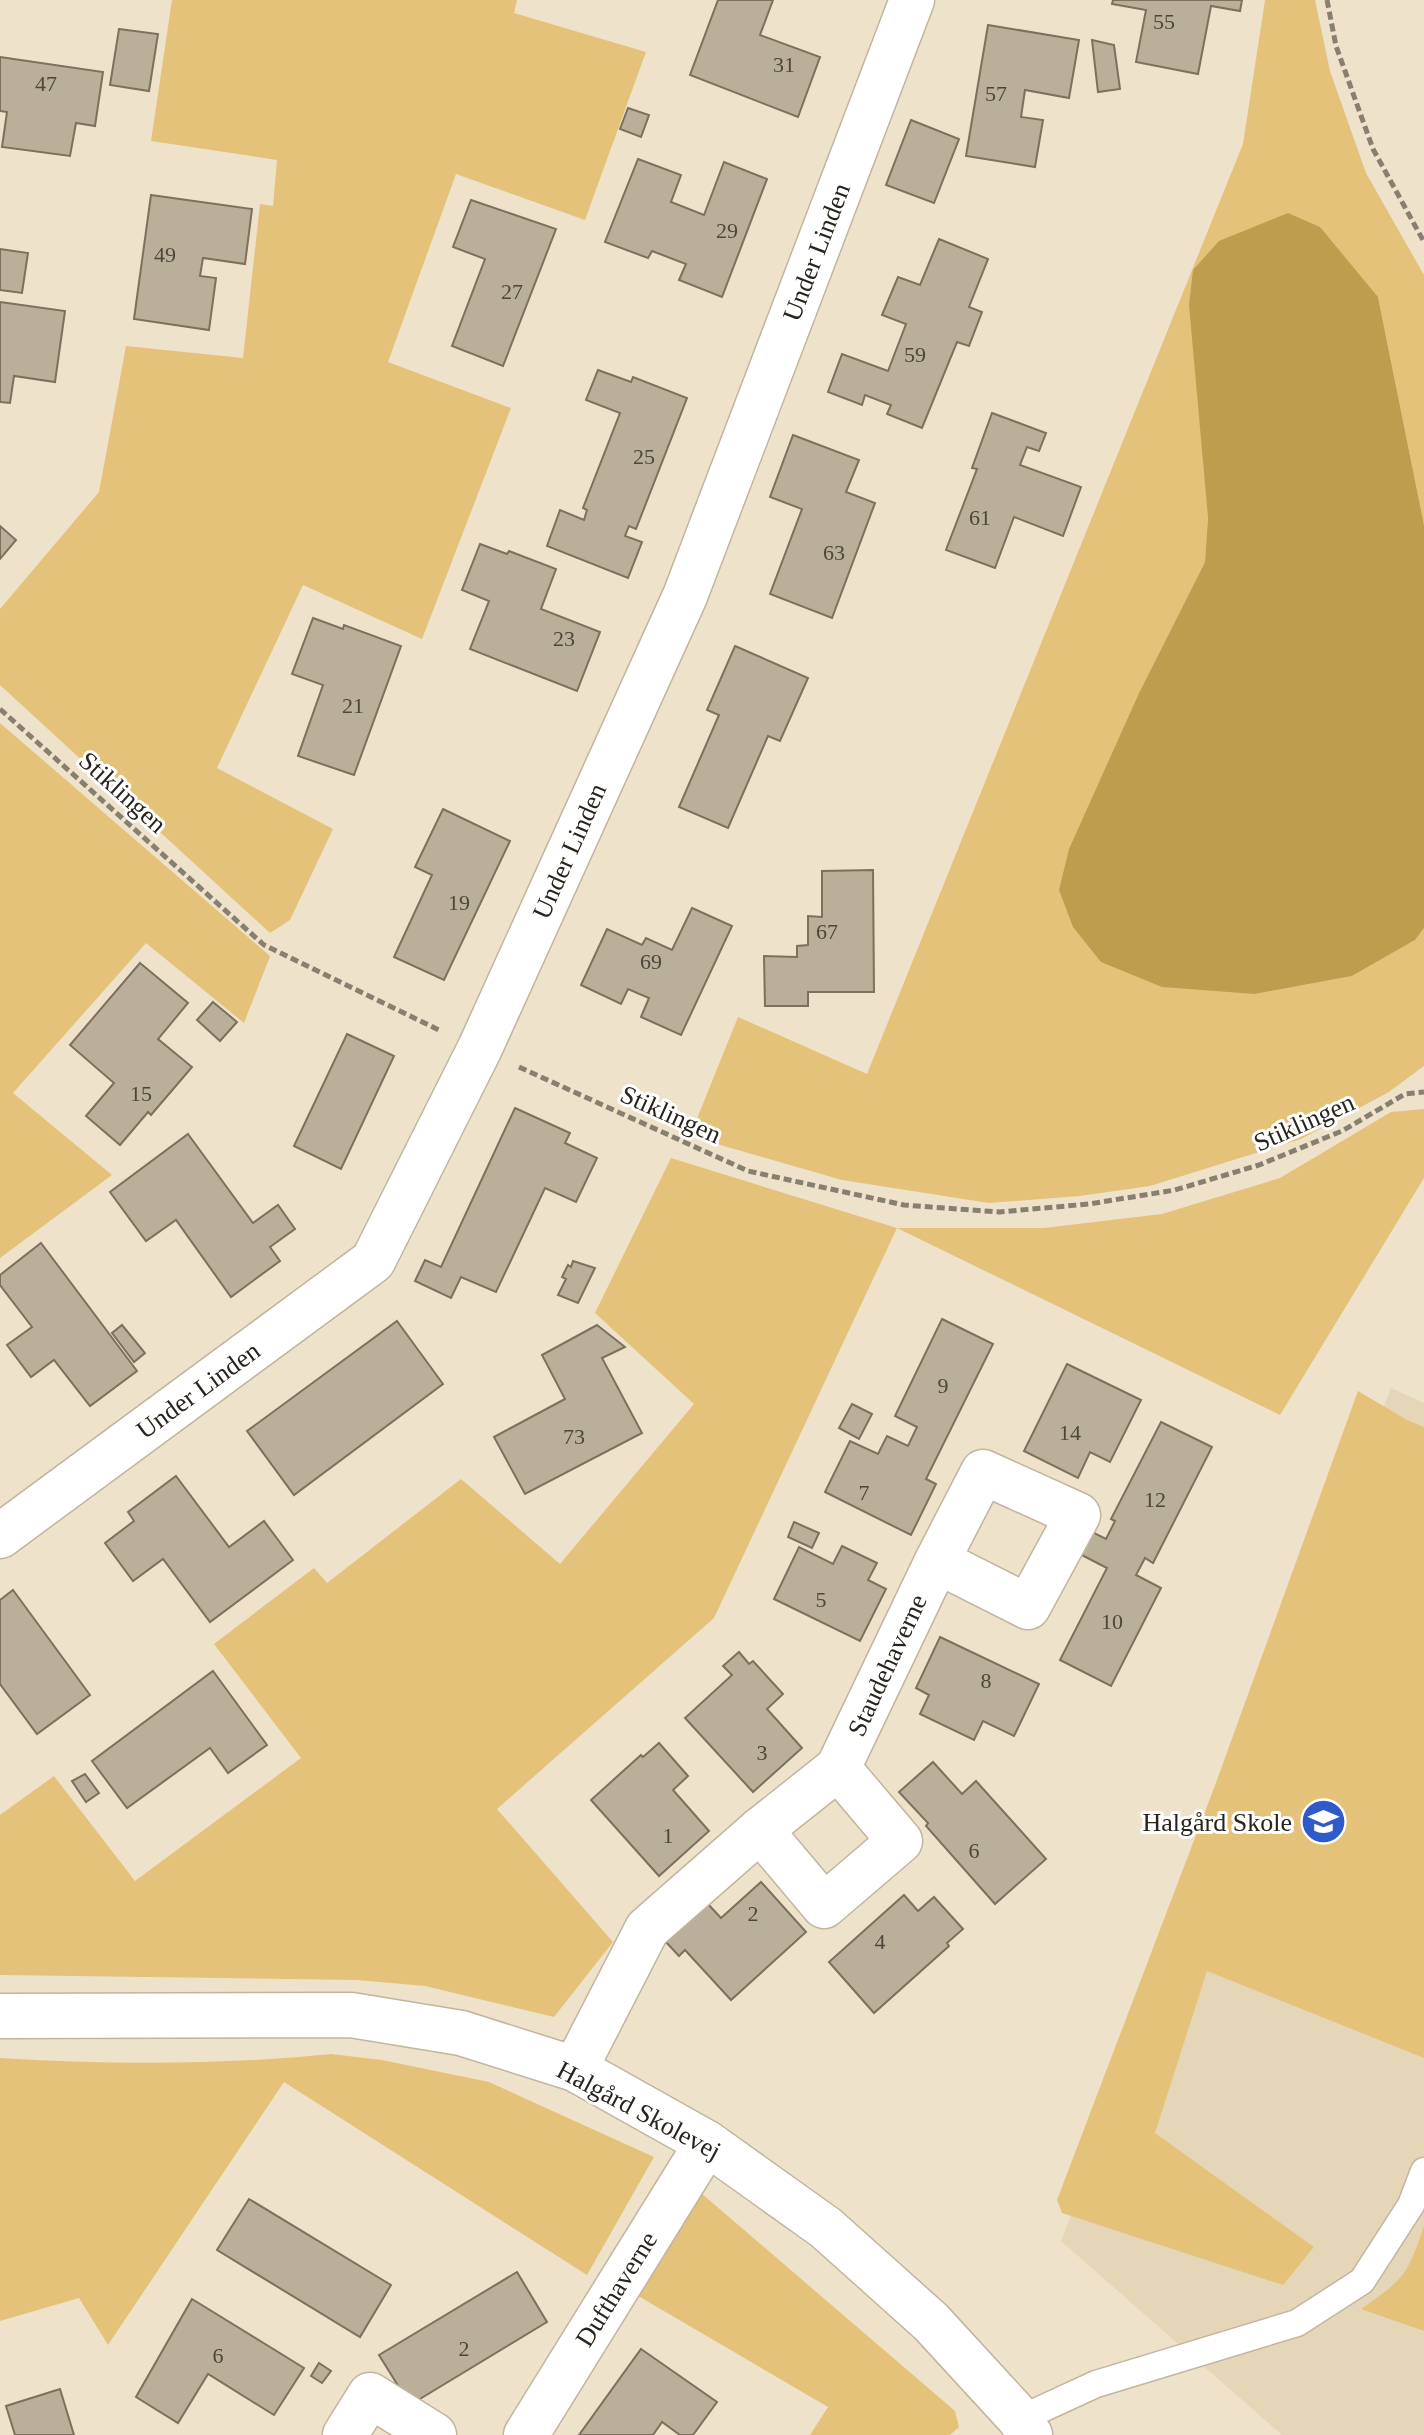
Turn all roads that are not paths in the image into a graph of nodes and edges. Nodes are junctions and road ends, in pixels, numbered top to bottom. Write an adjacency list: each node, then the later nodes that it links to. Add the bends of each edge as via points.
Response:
1 (912, 0): 2 (street, Under Linden, via 685,596 480,1048 373,1261)
2 (0, 1536)
3 (937, 1561): 4 (street, Staudehaverne)
4 (838, 1768): 5 (street, Staudehaverne); 5 (street, Staudehaverne, via 900,1841 824,1906)
5 (760, 1830): 7 (street, Staudehaverne, via 647,1929)
6 (0, 2016): 7 (street, Halgård Skolevej, via 351,2015 461,2033)
7 (575, 2069): 8 (street, Halgård Skolevej)
8 (707, 2143): 10 (street, Halgård Skolevej, via 826,2228 931,2322); 13 (street, Dufthaverne)
9 (1424, 2171): 10 (lane, via 1411,2205 1362,2281 1297,2323 1096,2384)
10 (1017, 2430)
11 (345, 2435): 12 (street, via 370,2395)
12 (434, 2435)
13 (526, 2435)

